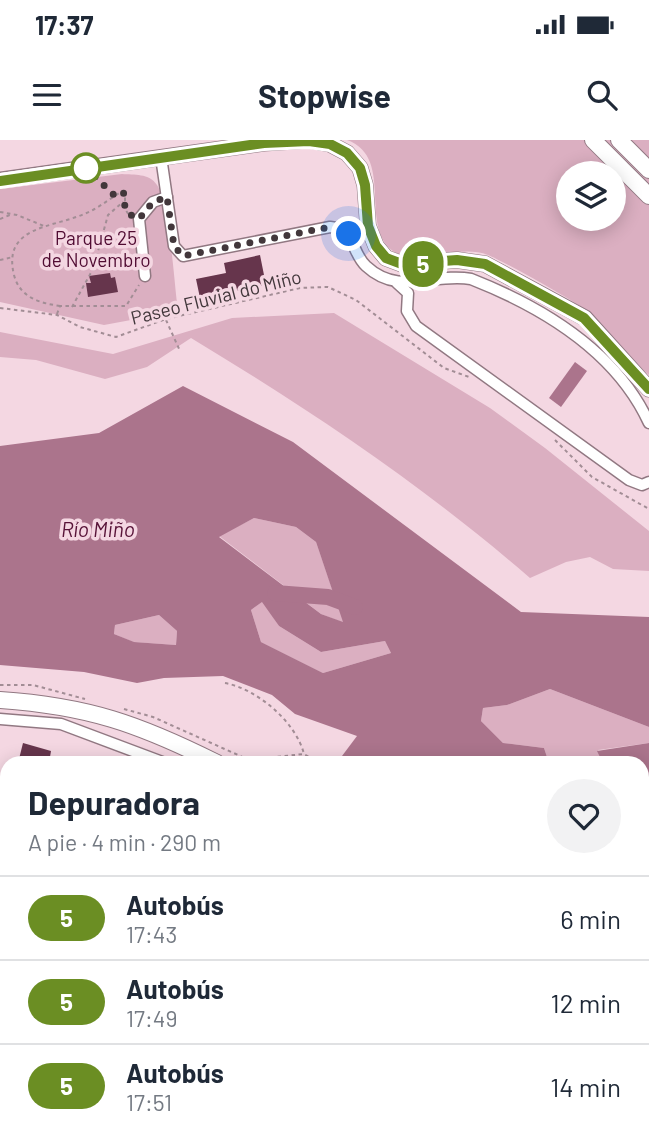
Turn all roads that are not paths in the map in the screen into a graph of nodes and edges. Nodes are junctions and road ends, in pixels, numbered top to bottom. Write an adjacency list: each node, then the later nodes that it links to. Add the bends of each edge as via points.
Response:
1 (593, 140): 6 (highway)
2 (619, 140): 4 (highway)
3 (161, 158): 5 (main road); 7 (street); 10 (main road, via 264,143 330,144 347,153 360,168 368,226 386,258 402,264 457,260 485,264 584,318)
4 (649, 170)
5 (0, 180)
6 (649, 196)
7 (168, 202): 8 (street, via 153,202 139,219); 9 (street, via 174,246 183,256 338,227 349,234 364,264)
8 (145, 276)
9 (397, 283): 11 (street, via 455,276 471,279 566,326 639,402); 12 (street, via 408,293 407,311 416,326 629,480 642,485)
10 (649, 389)
11 (649, 423)
12 (649, 482)
13 (0, 700): 14 (highway)
14 (36, 704): 17 (highway, via 148,735); 18 (highway, via 132,723)
15 (0, 719): 16 (street, via 61,724)
16 (146, 756)
17 (187, 756)
18 (202, 756)

